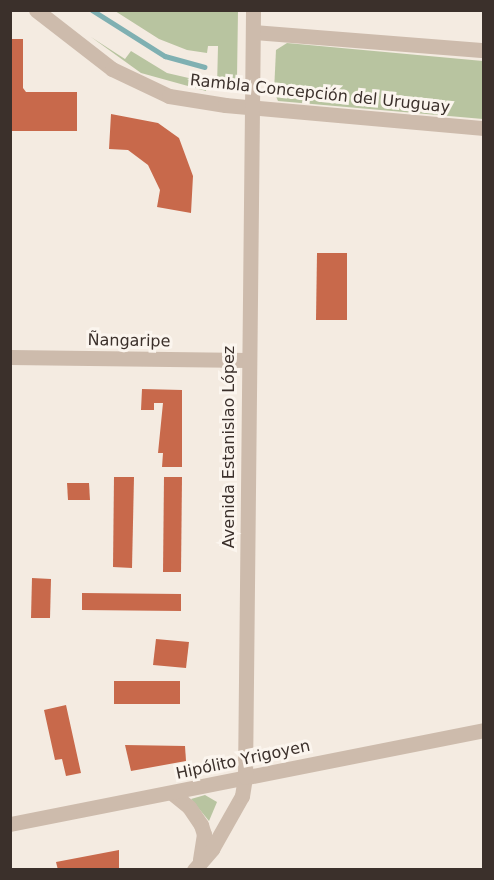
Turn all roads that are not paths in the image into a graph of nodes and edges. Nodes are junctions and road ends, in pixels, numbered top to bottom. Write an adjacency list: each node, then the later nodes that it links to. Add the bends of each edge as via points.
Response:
1 (36, 10): 5 (street, Rambla Concepción del Uruguay, via 135,82 185,100)
2 (253, 10): 3 (street, Avenida Estanislao López)
3 (253, 32): 4 (street); 5 (street, Avenida Estanislao López)
4 (483, 50)
5 (253, 107): 6 (street, Rambla Concepción del Uruguay); 8 (street, Avenida Estanislao López)
6 (483, 128)
7 (10, 357): 8 (street, Ñangaripe)
8 (248, 360): 10 (street, Avenida Estanislao López)
9 (483, 730): 10 (street, Hipólito Yrigoyen)
10 (245, 777): 11 (street, Hipólito Yrigoyen); 13 (street, Avenida Estanislao López, via 237,804 212,849)
11 (173, 794): 12 (street, Hipólito Yrigoyen); 13 (street, via 189,807 201,825 204,834)
12 (10, 824)
13 (197, 865)

